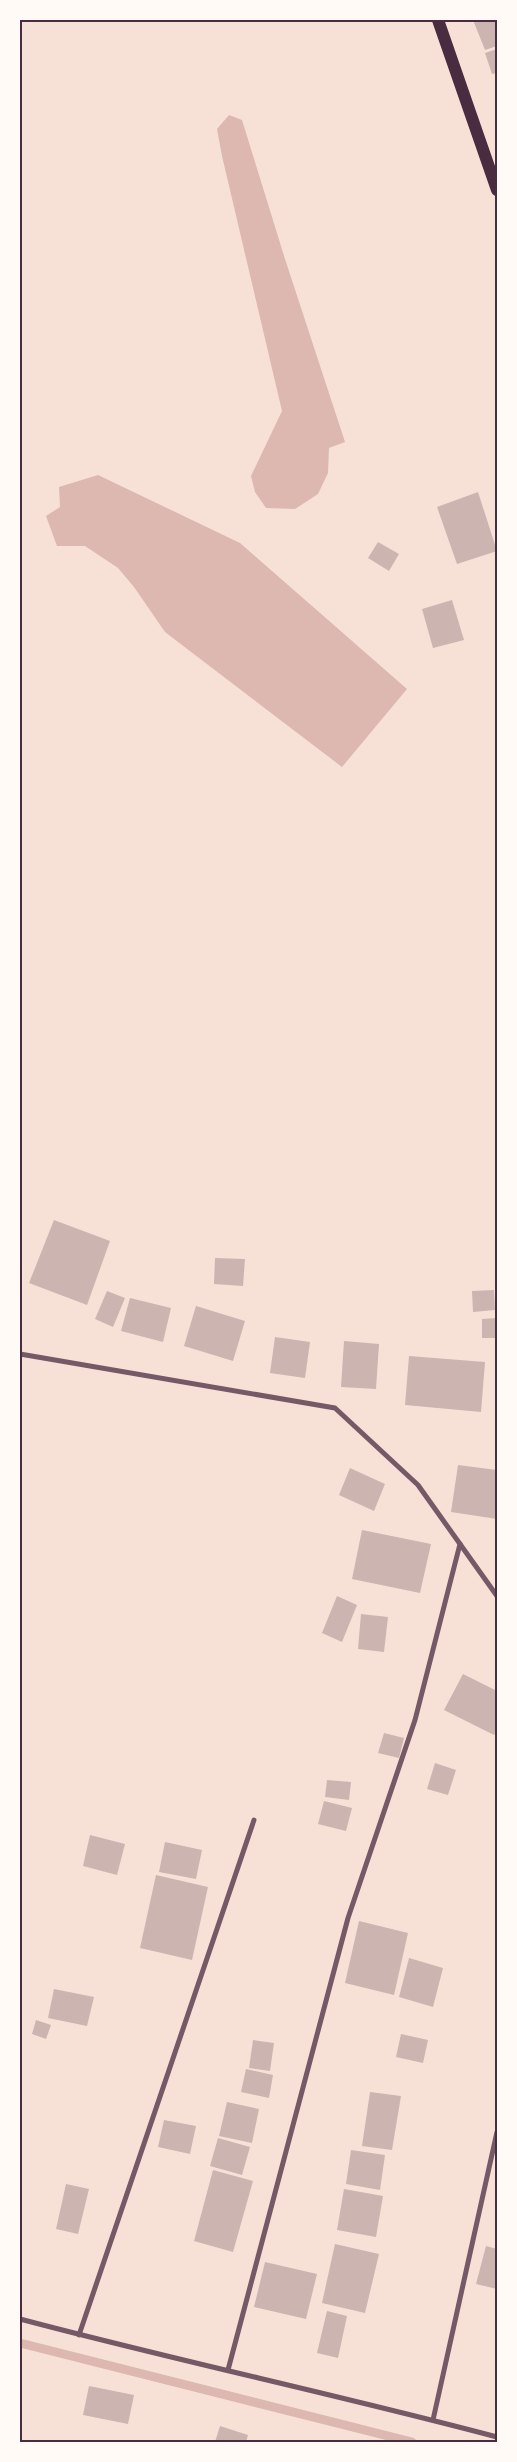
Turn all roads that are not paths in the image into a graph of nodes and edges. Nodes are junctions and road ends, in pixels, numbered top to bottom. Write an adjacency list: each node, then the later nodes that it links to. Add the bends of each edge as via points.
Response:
1 (438, 20): 2 (main road)
2 (497, 190)
3 (20, 1354): 4 (street, via 335,1408 418,1485)
4 (460, 1544): 5 (street); 10 (street, via 414,1720 348,1918)
5 (497, 1596)
6 (254, 1820): 9 (street)
7 (497, 2132): 11 (street)
8 (20, 2319): 9 (street)
9 (79, 2335): 10 (street)
10 (228, 2370): 11 (street)
11 (433, 2420): 12 (street)
12 (497, 2437)

